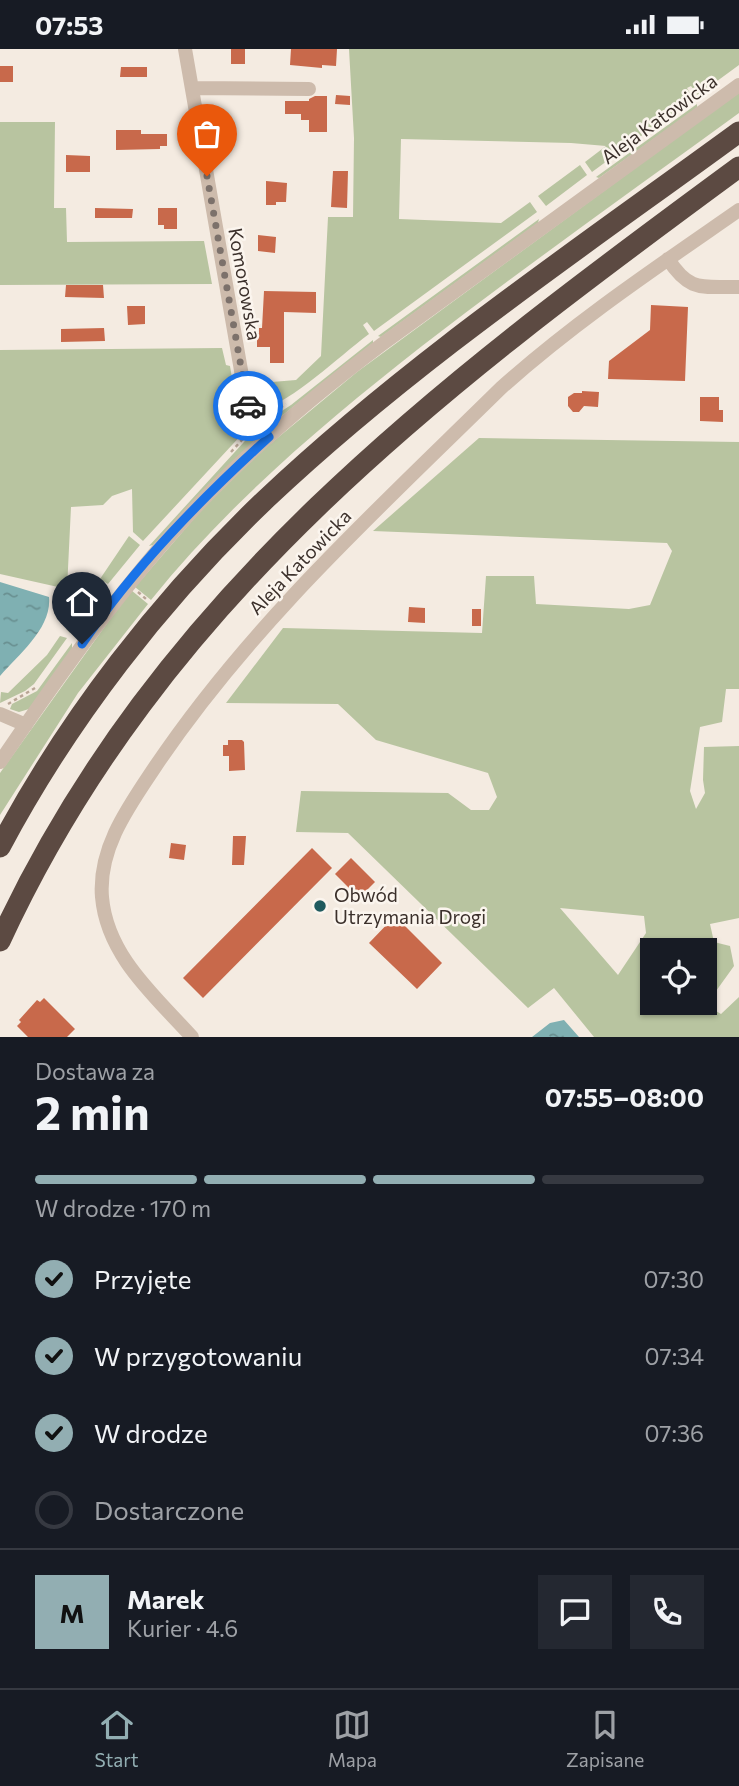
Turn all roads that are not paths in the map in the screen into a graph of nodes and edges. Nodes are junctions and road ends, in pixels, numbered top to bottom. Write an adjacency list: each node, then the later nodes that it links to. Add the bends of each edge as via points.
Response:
1 (185, 49): 3 (street, Komorowska)
2 (739, 85): 10 (street, Aleja Katowicka, via 371,352)
3 (192, 88): 4 (street); 10 (street, Komorowska, via 246,399)
4 (309, 89)
5 (739, 132): 14 (highway, via 424,365 266,499 177,592 130,650 55,754)
6 (739, 167): 15 (highway, via 484,359 351,473 251,572 187,645 115,739 66,815)
7 (739, 209): 8 (street, Aleja Katowicka)
8 (668, 259): 9 (street, via 688,283); 16 (street, Aleja Katowicka, via 529,363 304,584 209,691 127,811 108,847 103,876 108,926 127,963)
9 (739, 287)
10 (269, 437): 12 (street, Aleja Katowicka, via 198,505 133,579)
11 (3, 710): 12 (street)
12 (26, 725): 13 (street, Aleja Katowicka)
13 (0, 762)
14 (0, 847)
15 (0, 941)
16 (192, 1037)

